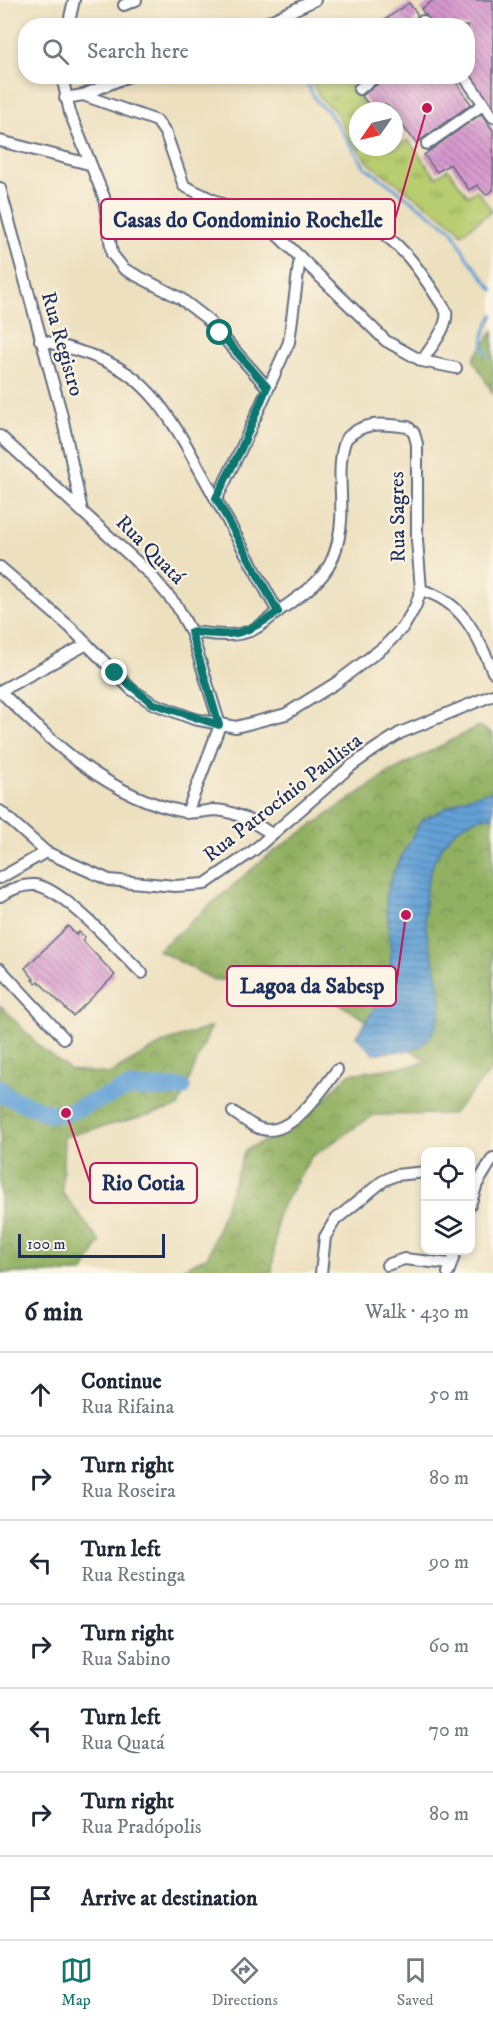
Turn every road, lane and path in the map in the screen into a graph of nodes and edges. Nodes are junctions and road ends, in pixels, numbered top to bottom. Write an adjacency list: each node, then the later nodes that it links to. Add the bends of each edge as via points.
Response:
1 (74, 0): 5 (street)
2 (136, 0): 4 (street)
3 (315, 0): 6 (street)
4 (124, 5)
5 (70, 18)
6 (276, 18)
7 (63, 84): 13 (street)
8 (110, 84): 12 (street)
9 (367, 84): 11 (street)
10 (470, 84): 14 (street)
11 (360, 89)
12 (84, 95): 13 (street); 21 (street, via 157,121 166,134 184,186 256,219)
13 (65, 99): 18 (street)
14 (484, 104): 15 (street); 17 (street)
15 (493, 117)
16 (0, 141): 18 (street)
17 (427, 144)
18 (89, 164): 25 (street, via 104,197 112,254 120,265 201,313)
19 (0, 188): 22 (street, Rua Registro)
20 (355, 214): 23 (street, via 397,243 446,310 441,330)
21 (300, 257): 23 (street, via 386,342); 25 (street, via 292,331)
22 (40, 340): 27 (street, via 94,356 143,383 172,421); 28 (street, Rua Registro, via 61,412)
23 (422, 361): 24 (street)
24 (456, 368)
25 (267, 387): 27 (street)
26 (0, 436): 28 (street, Rua Quatá)
27 (216, 498): 31 (street)
28 (82, 512): 32 (street, Rua Quatá, via 150,574 177,606)
29 (0, 567): 33 (street)
30 (421, 590): 31 (street, Rua Sagres, via 414,433 408,427 366,425 346,439 341,519 335,555 327,573); 34 (street, via 450,602 460,612); 37 (street, via 404,626 385,646 316,697 286,714 236,727)
31 (278, 612): 32 (street, via 252,630 231,635)
32 (191, 632): 37 (street, Rua Quatá)
33 (87, 644): 35 (street); 37 (street, via 131,688 152,703)
34 (493, 672)
35 (0, 691): 39 (street, via 89,771 122,790)
36 (493, 695): 40 (street, Rua Patrocínio Paulista, via 408,729 375,749)
37 (219, 725): 39 (street)
38 (0, 811): 41 (street, Rua Patrocínio Paulista)
39 (187, 813): 40 (street, via 231,813)
40 (272, 834): 41 (street, Rua Patrocínio Paulista, via 205,884 175,886 109,880)
41 (46, 852): 42 (street)
42 (0, 878)
43 (0, 896): 45 (street, via 35,885 58,893)
44 (0, 969): 46 (street)
45 (142, 973)
46 (64, 1038)
47 (337, 1070): 48 (street, via 309,1106 285,1126 262,1130)
48 (233, 1112)
49 (493, 1158): 51 (street)
50 (421, 1172): 55 (street, via 383,1180 335,1220 326,1237)
51 (475, 1181)
52 (454, 1255): 54 (street)
53 (387, 1265): 54 (street, via 404,1259)
54 (449, 1269)
55 (321, 1273)

